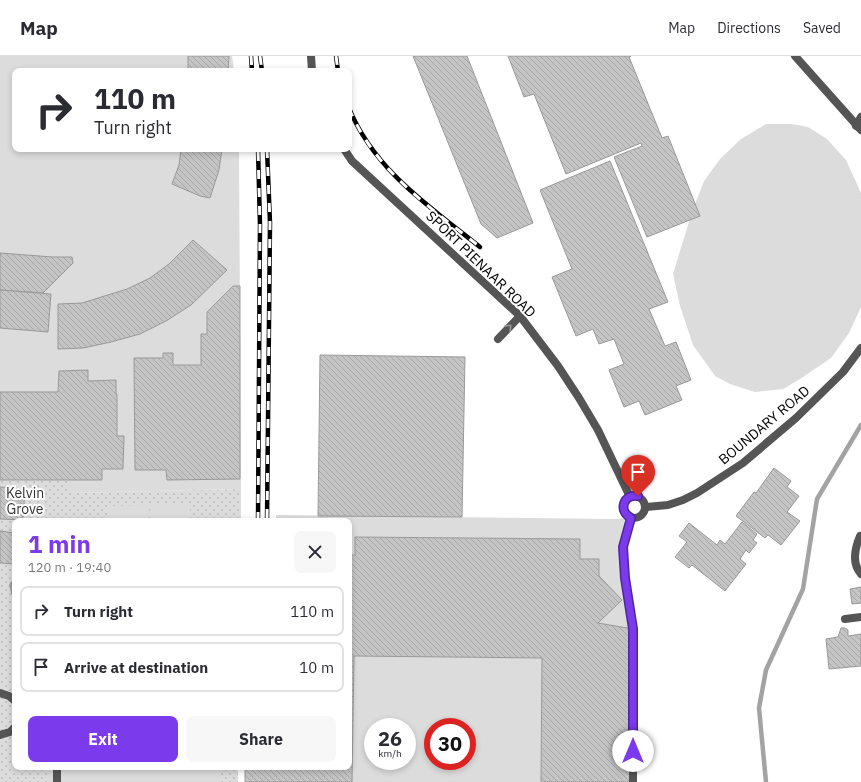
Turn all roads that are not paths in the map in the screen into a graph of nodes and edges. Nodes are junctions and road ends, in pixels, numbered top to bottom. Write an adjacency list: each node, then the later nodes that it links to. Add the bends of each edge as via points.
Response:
1 (311, 56): 3 (street)
2 (796, 56): 5 (street)
3 (312, 68)
4 (861, 117): 5 (street)
5 (859, 128)
6 (346, 152): 7 (street, SPORT PIENAAR ROAD, via 352,161)
7 (520, 316): 8 (street, one-way to 7); 10 (street, SPORT PIENAAR ROAD, via 579,398 598,430)
8 (498, 339)
9 (861, 348): 11 (street, BOUNDARY ROAD, via 843,372 743,463 683,500 668,505)
10 (630, 497): 11 (street, via 640,497); 12 (street, via 625,501 623,508)
11 (646, 507): 12 (street, via 641,516)
12 (631, 518): 23 (street, via 623,547 633,629)
13 (860, 536): 14 (street, via 854,558)
14 (861, 574)
15 (861, 617): 16 (street)
16 (844, 619)
17 (0, 694): 18 (street)
18 (12, 698)
19 (12, 730): 20 (street)
20 (0, 735)
21 (57, 770): 22 (street)
22 (57, 782)
23 (633, 782)

